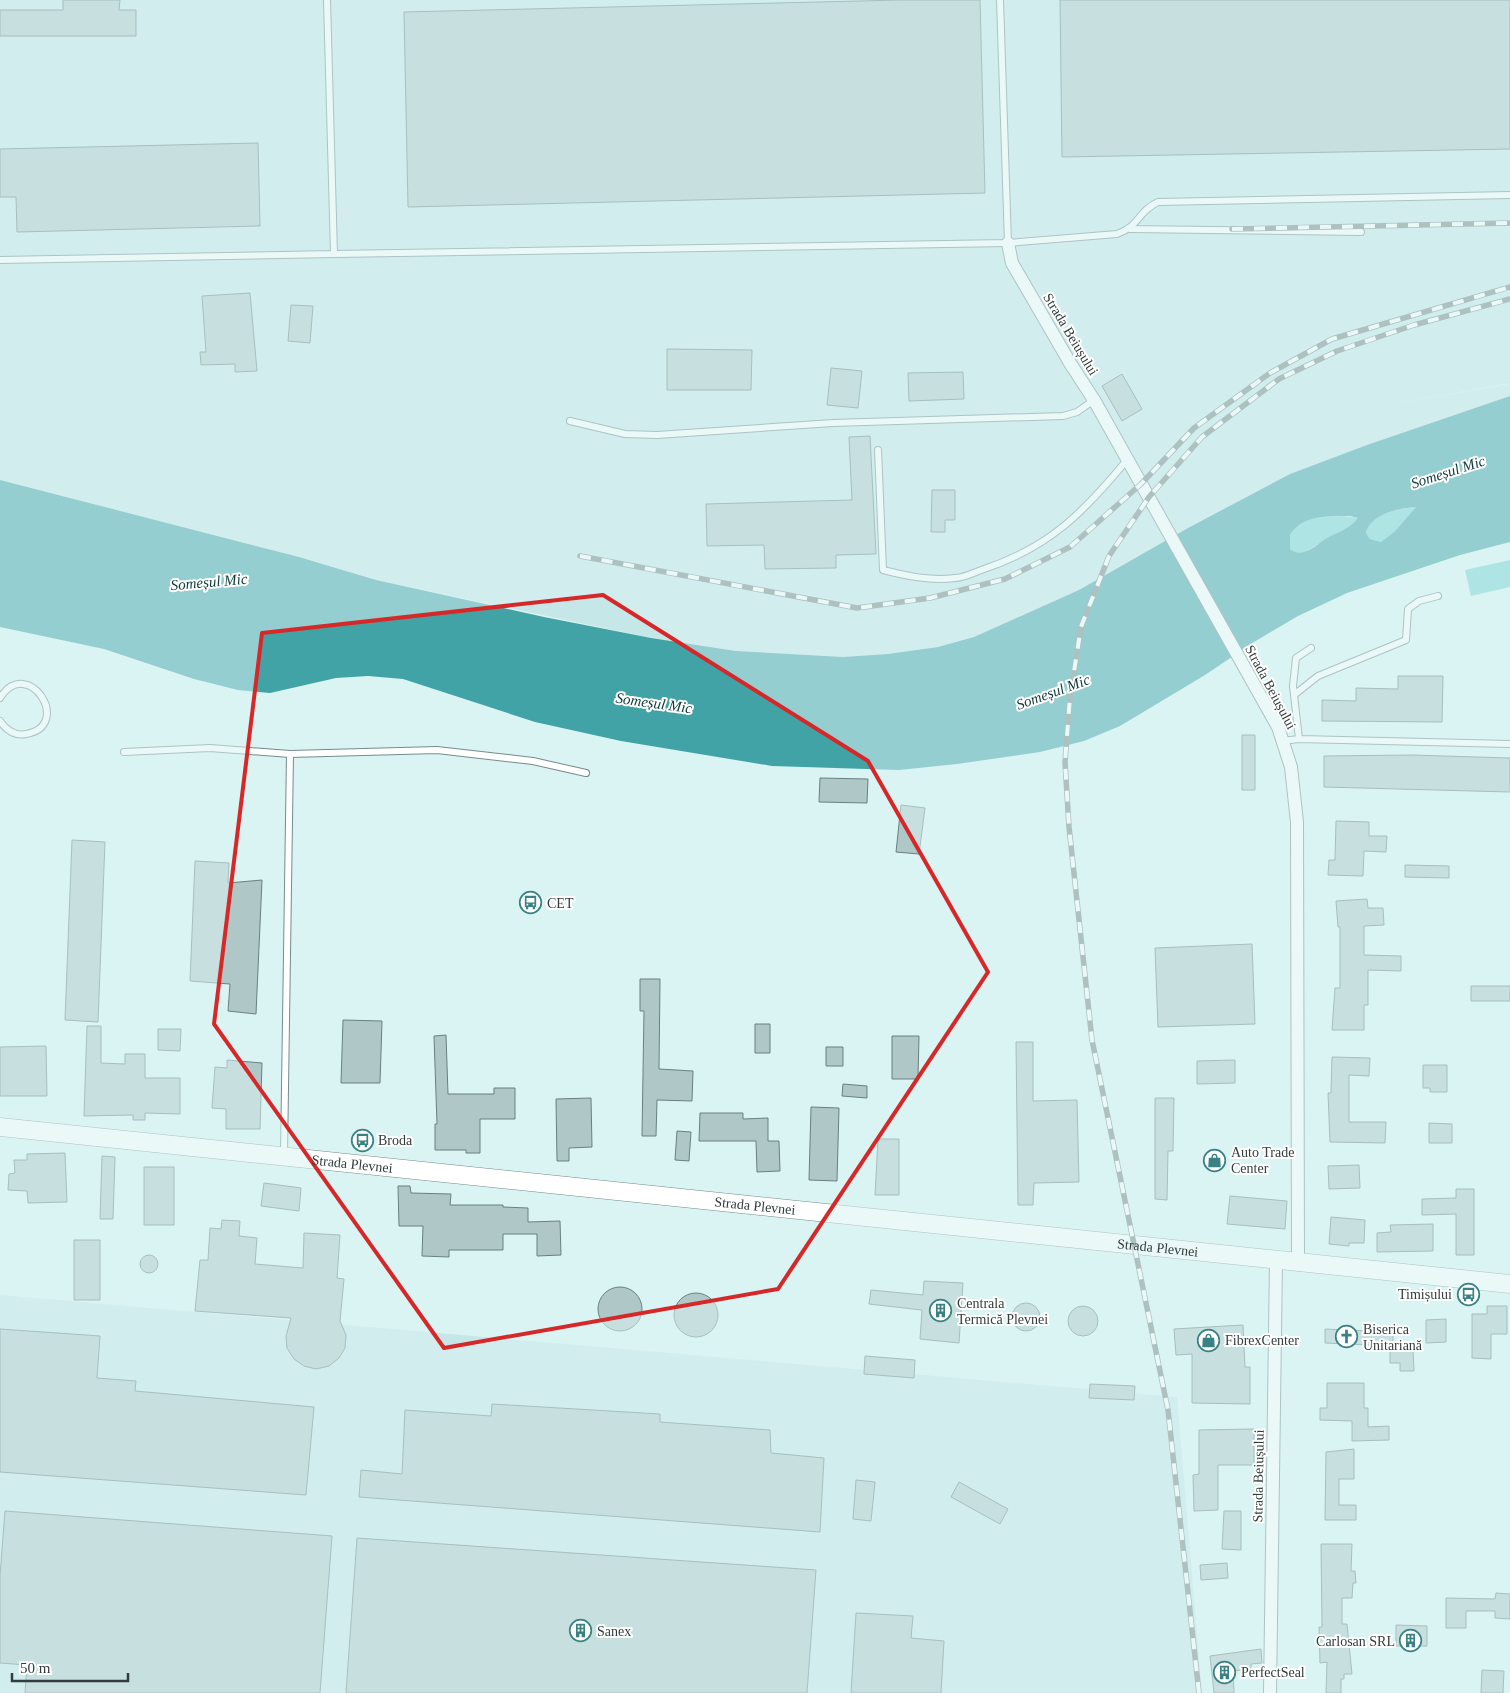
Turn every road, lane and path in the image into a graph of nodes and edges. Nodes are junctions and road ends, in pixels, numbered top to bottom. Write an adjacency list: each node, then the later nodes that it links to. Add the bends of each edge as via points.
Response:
1 (327, 0): 7 (lane)
2 (1000, 0): 6 (lane)
3 (1510, 195): 4 (lane, via 1158,202 1146,208)
4 (1130, 229): 5 (lane); 6 (lane, via 1116,234)
5 (1361, 232)
6 (1008, 243): 7 (lane); 9 (street, Strada Beiușului, via 1012,263)
7 (334, 254): 8 (lane)
8 (0, 260)
9 (1094, 400): 10 (lane, via 1078,412 1063,416 833,423 657,435 625,434); 12 (street, Strada Beiușului)
10 (570, 421)
11 (878, 450): 12 (lane, via 883,570 918,578 956,578 1003,563 1047,540 1091,503)
12 (1127, 460): 19 (street, Strada Beiușului, via 1278,727)
13 (1438, 596): 15 (lane, via 1419,601 1408,609 1406,640 1318,676)
14 (1311, 648): 15 (lane, via 1296,658)
15 (1294, 694): 18 (lane)
16 (0, 698): 17 (lane, via 10,688 26,685 41,694 47,710 42,725 28,734 13,733)
17 (0, 721)
18 (1300, 739): 19 (lane); 20 (lane)
19 (1282, 741): 27 (street, Strada Beiușului, via 1291,767 1297,822)
20 (1510, 744)
21 (124, 752): 22 (lane, via 210,748)
22 (290, 754): 23 (lane, via 437,750 533,762); 25 (lane)
23 (586, 773)
24 (0, 1127): 25 (main road, Strada Plevnei)
25 (284, 1156): 26 (main road, Strada Plevnei)
26 (1276, 1260): 27 (main road, Strada Plevnei); 29 (street, Strada Beiușului)
27 (1298, 1263): 28 (main road, Strada Plevnei)
28 (1510, 1284)
29 (1270, 1693)

